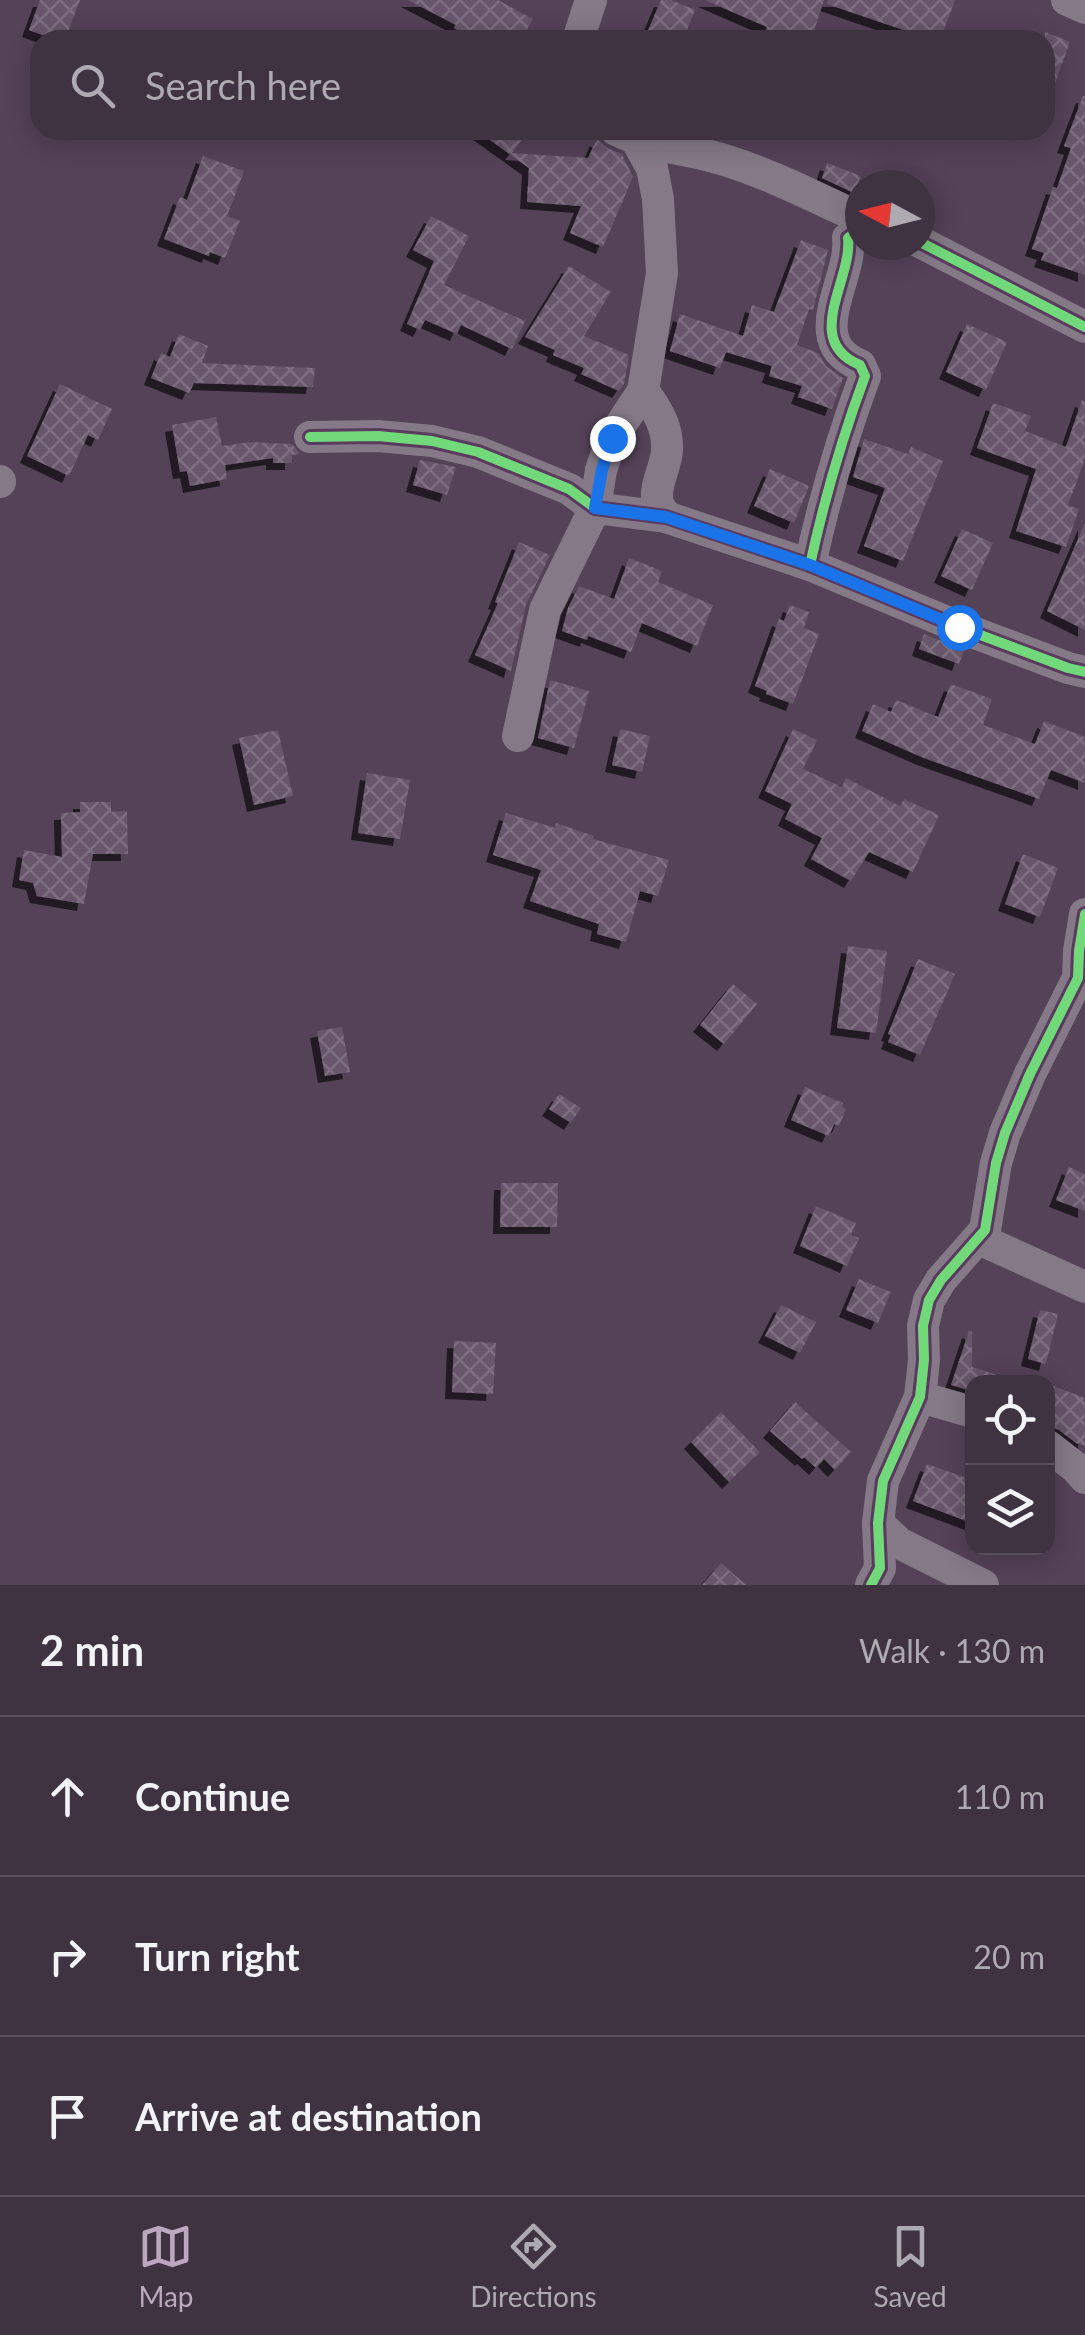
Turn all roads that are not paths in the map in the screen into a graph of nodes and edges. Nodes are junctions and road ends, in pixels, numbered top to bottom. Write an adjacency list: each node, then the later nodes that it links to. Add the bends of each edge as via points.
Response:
1 (591, 0): 4 (street)
2 (1067, 0): 3 (street)
3 (1085, 8)
4 (581, 30)
5 (630, 140): 11 (street, via 652,168 662,273)
6 (646, 140): 7 (street, via 716,157)
7 (845, 211)
8 (935, 250): 10 (street)
9 (847, 260): 15 (street, via 832,318 837,349 865,376 841,439)
10 (1085, 327)
11 (643, 391): 13 (street, via 612,438); 14 (street, via 658,413 668,450 658,490)
12 (310, 437): 13 (street, via 378,436 478,452 569,489)
13 (595, 508): 14 (street); 17 (street, via 545,610)
14 (666, 517): 15 (street)
15 (810, 565): 16 (street)
16 (1085, 672)
17 (518, 736)
18 (1085, 914): 19 (street)
19 (1081, 980): 20 (street, via 1006,1133)
20 (979, 1239): 21 (street); 22 (street, via 929,1300)
21 (1085, 1287)
22 (920, 1397): 23 (street); 26 (street, via 883,1480)
23 (965, 1410)
24 (1055, 1451): 25 (street)
25 (1085, 1478)
26 (878, 1523): 27 (street, via 880,1568); 28 (street, via 899,1543)
27 (871, 1585)
28 (983, 1585)

